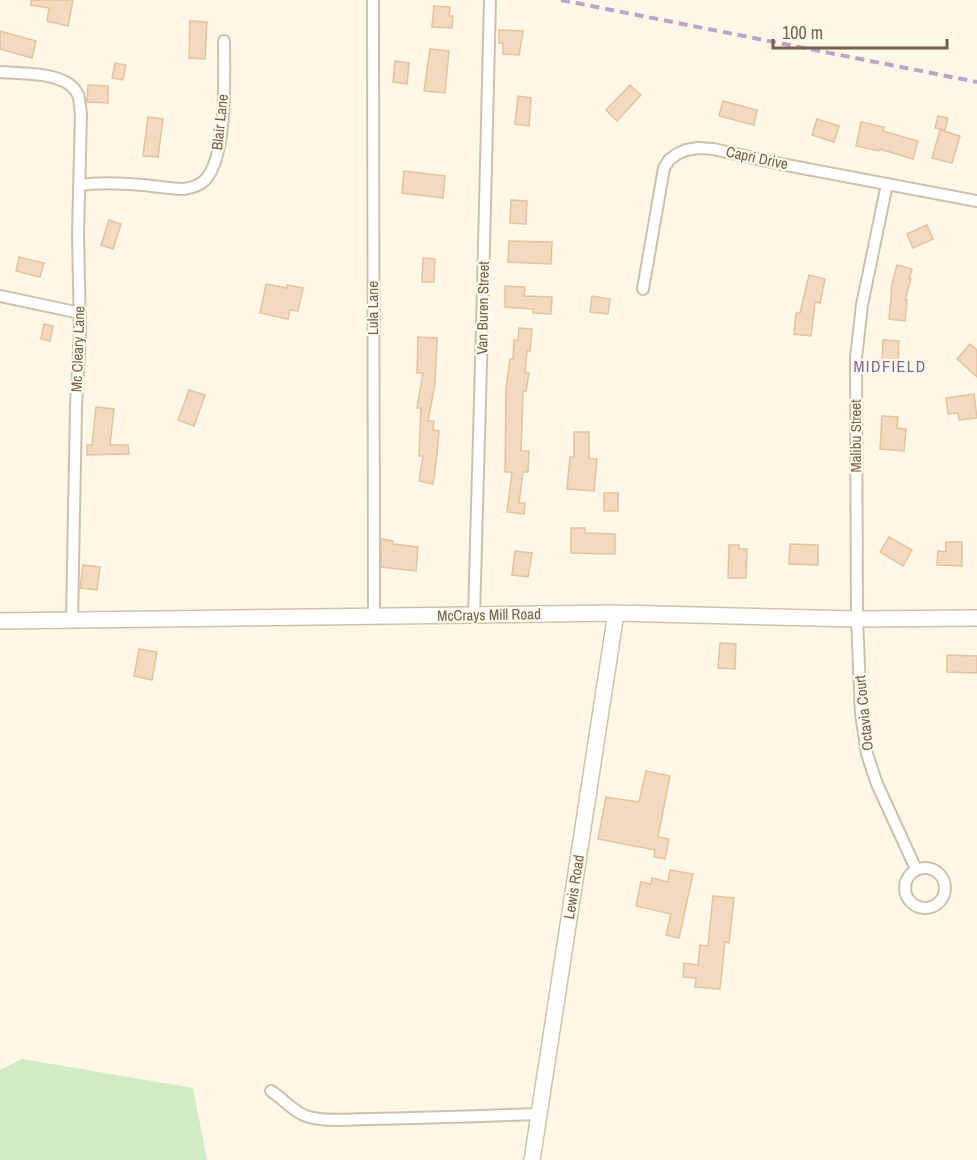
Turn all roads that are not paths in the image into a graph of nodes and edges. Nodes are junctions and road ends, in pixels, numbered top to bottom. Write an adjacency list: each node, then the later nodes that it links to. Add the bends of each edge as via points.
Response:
1 (373, 0): 13 (street, Lula Lane)
2 (490, 0): 12 (street, Van Buren Street)
3 (225, 41): 6 (street, Blair Lane, via 223,118 215,162 204,180 181,189 125,183)
4 (0, 72): 6 (street, Mc Cleary Lane, via 58,78 73,87 81,114)
5 (887, 184): 7 (street, Capri Drive); 8 (street, Capri Drive, via 713,149 686,150 669,160 664,168); 15 (street, Malibu Street, via 862,305 856,358)
6 (79, 185): 10 (street, Mc Cleary Lane)
7 (977, 201)
8 (643, 290)
9 (0, 296): 10 (street)
10 (80, 313): 17 (street, Mc Cleary Lane)
11 (616, 613): 12 (street, McCrays Mill Road); 15 (street, McCrays Mill Road); 20 (street, Lewis Road)
12 (474, 615): 13 (street, McCrays Mill Road)
13 (374, 617): 17 (street, McCrays Mill Road)
14 (977, 618): 15 (street, McCrays Mill Road)
15 (857, 619): 18 (street, Octavia Court, via 867,754)
16 (0, 621): 17 (street, McCrays Mill Road)
17 (72, 621)
18 (916, 869)
19 (271, 1091): 20 (street, via 310,1117 329,1119)
20 (539, 1114): 21 (street, Lewis Road)
21 (532, 1160)

